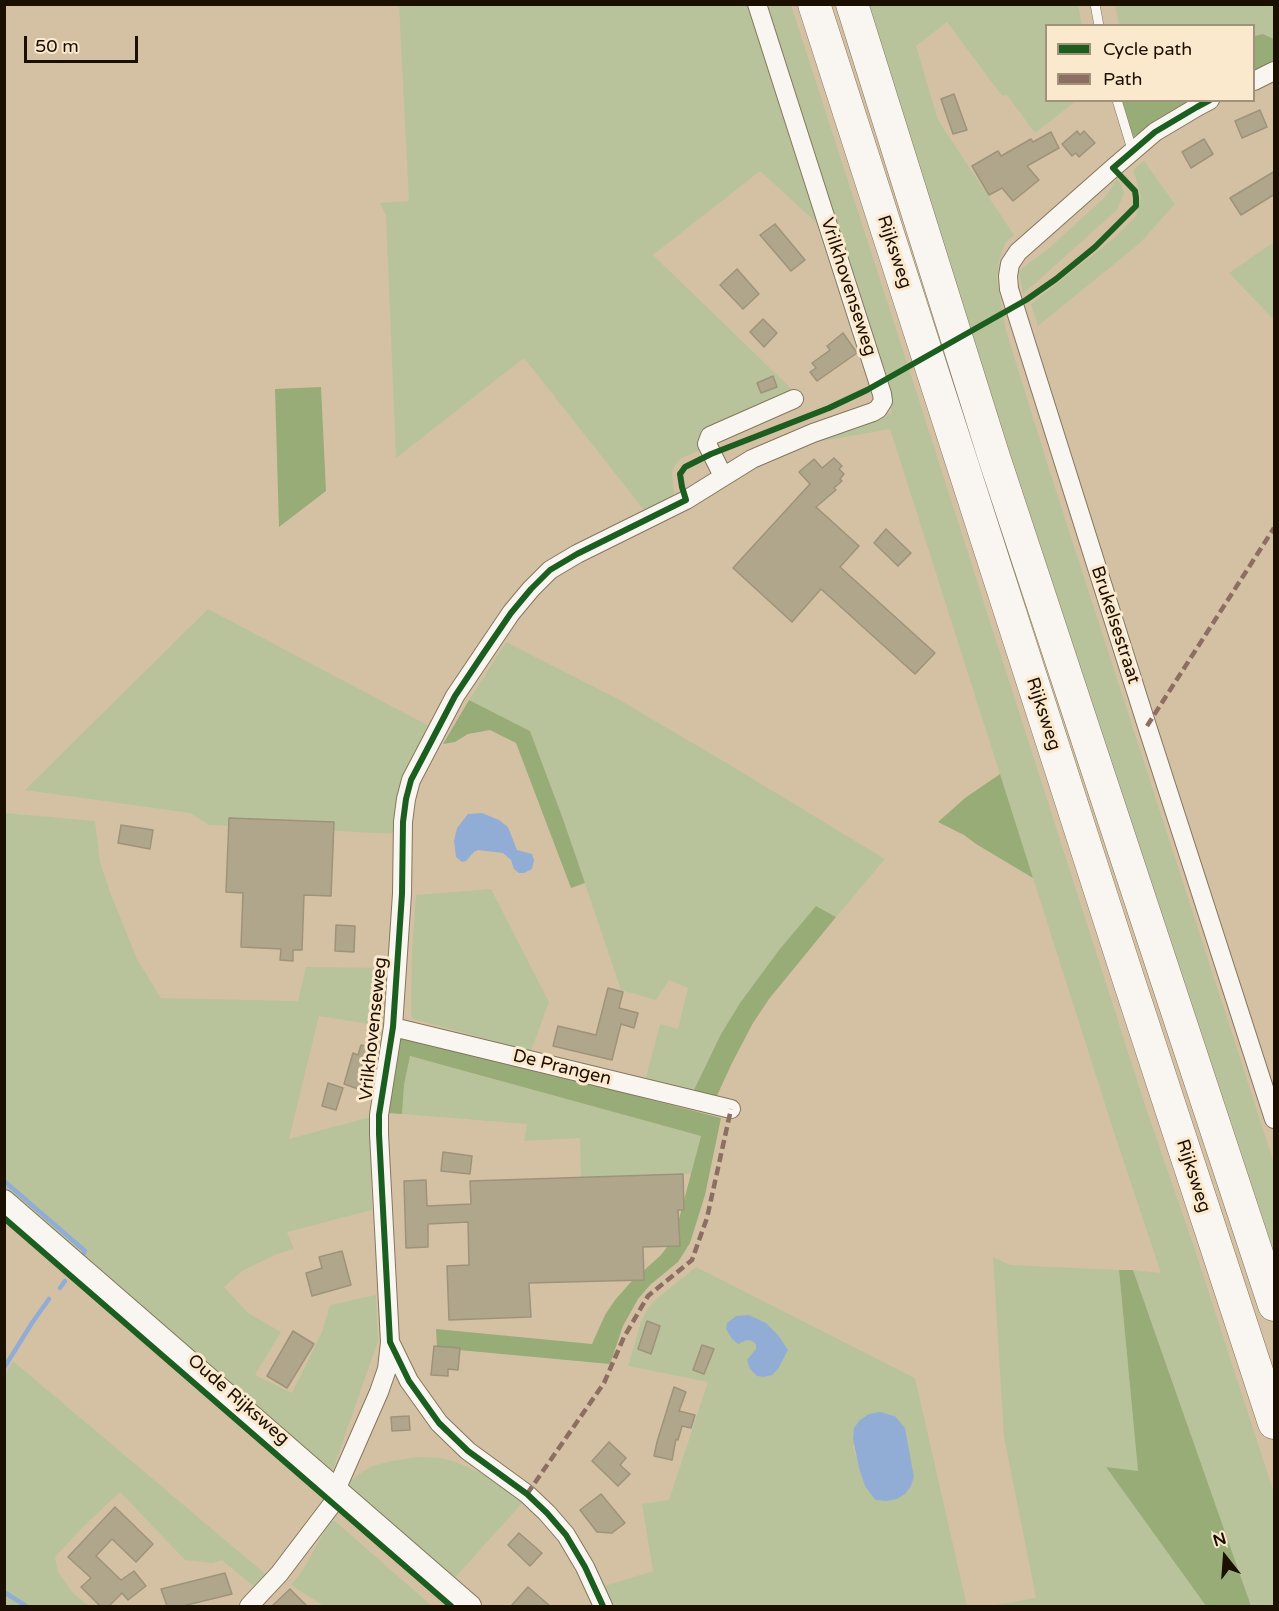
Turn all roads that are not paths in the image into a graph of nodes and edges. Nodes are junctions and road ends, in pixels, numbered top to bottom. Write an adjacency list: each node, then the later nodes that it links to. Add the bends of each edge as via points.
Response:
1 (757, 4): 12 (street, Vrilkhovenseweg, via 883,401 873,412 777,448)
2 (814, 4): 19 (highway, Rijksweg)
3 (852, 4): 17 (highway, Rijksweg, via 993,454)
4 (1095, 4): 5 (lane)
5 (1099, 24)
6 (1275, 71): 7 (street)
7 (1255, 81)
8 (1118, 102): 10 (lane)
9 (1206, 102): 10 (street, Brukelsestraat, via 1155,132)
10 (1135, 149): 15 (street, Brukelsestraat, via 1018,252 1008,276 1009,289)
11 (794, 399): 12 (street, via 710,436 707,444)
12 (723, 476): 13 (street, Vrilkhovenseweg, via 686,500 550,570 511,613 455,696 411,780 406,799)
13 (393, 1027): 14 (street, De Prangen); 18 (street, Vrilkhovenseweg, via 379,1115)
14 (731, 1109)
15 (1275, 1119)
16 (4, 1201): 20 (street, Oude Rijksweg)
17 (1275, 1305)
18 (390, 1342): 20 (street, via 379,1392); 23 (street, Vrilkhovenseweg, via 409,1381 439,1423 468,1451 536,1502 566,1535)
19 (1275, 1423)
20 (336, 1490): 21 (street, via 333,1503 279,1574); 22 (street, Oude Rijksweg)
21 (249, 1606)
22 (470, 1606)
23 (603, 1606)

